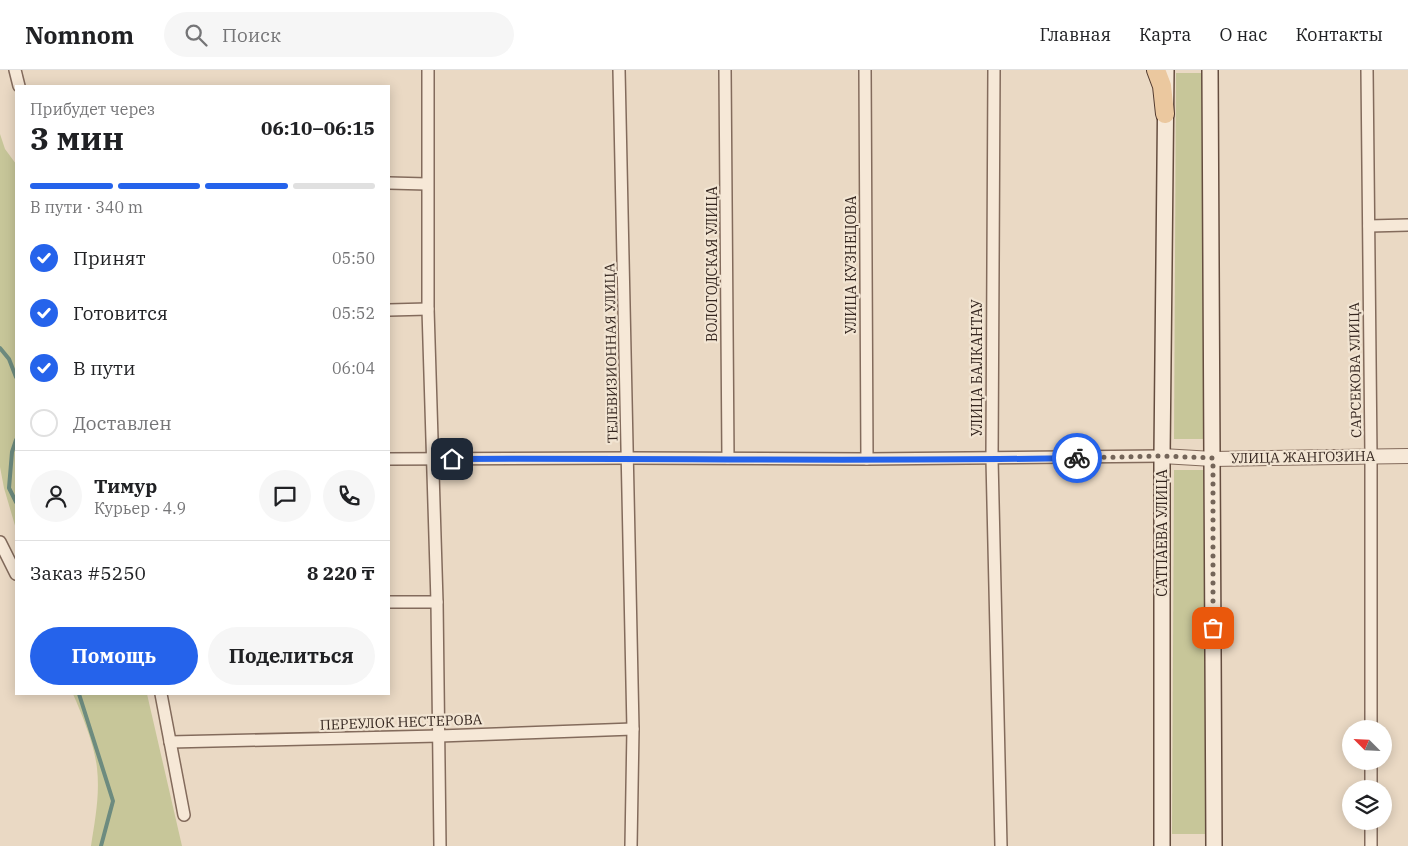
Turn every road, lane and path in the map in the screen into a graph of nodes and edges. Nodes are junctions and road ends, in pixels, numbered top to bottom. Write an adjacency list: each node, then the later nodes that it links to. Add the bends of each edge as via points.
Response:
1 (15, 70): 11 (street)
2 (428, 70): 14 (street)
3 (619, 70): 22 (street, ТЕЛЕВИЗИОННАЯ УЛИЦА)
4 (725, 70): 23 (street, ВОЛОГОДСКАЯ УЛИЦА)
5 (864, 70): 28 (street, УЛИЦА КУЗНЕЦОВА)
6 (994, 70): 27 (street, УЛИЦА БАЛКАНТАУ)
7 (1156, 70): 12 (main road)
8 (1166, 70): 12 (main road, САТПАЕВА УЛИЦА)
9 (1210, 70): 24 (main road)
10 (1367, 70): 16 (street, САРСЕКОВА УЛИЦА)
11 (19, 85)
12 (1166, 114): 19 (main road, САТПАЕВА УЛИЦА)
13 (390, 183): 14 (street)
14 (427, 184): 17 (street)
15 (1408, 225): 16 (street)
16 (1368, 226): 20 (street, САРСЕКОВА УЛИЦА)
17 (428, 309): 18 (street); 26 (street)
18 (390, 310)
19 (1162, 456): 24 (street, УЛИЦА ЖАНГОЗИНА); 27 (street, УЛИЦА ЖАНГОЗИНА); 43 (main road, САТПАЕВА УЛИЦА)
20 (1371, 456): 21 (street, УЛИЦА ЖАНГОЗИНА); 24 (street, УЛИЦА ЖАНГОЗИНА); 34 (street, САРСЕКОВА УЛИЦА)
21 (1408, 456)
22 (628, 458): 23 (street, УЛИЦА ЖАНГОЗИНА); 26 (street, УЛИЦА ЖАНГОЗИНА); 35 (street, ТЕЛЕВИЗИОННАЯ УЛИЦА)
23 (728, 458): 28 (street, УЛИЦА ЖАНГОЗИНА)
24 (1213, 458): 44 (main road)
25 (390, 459): 26 (street, УЛИЦА ЖАНГОЗИНА)
26 (432, 459): 32 (street)
27 (992, 459): 28 (street, УЛИЦА ЖАНГОЗИНА); 42 (street, УЛИЦА БАЛКАНТАУ)
28 (867, 460)
29 (0, 542): 30 (street)
30 (15, 572)
31 (390, 602): 32 (street)
32 (437, 602): 36 (street)
33 (161, 695): 37 (street)
34 (1371, 720)
35 (633, 728): 36 (street, ПЕРЕУЛОК НЕСТЕРОВА); 41 (street, ТЕЛЕВИЗИОННАЯ УЛИЦА)
36 (439, 736): 37 (street, ПЕРЕУЛОК НЕСТЕРОВА); 40 (street)
37 (170, 742): 38 (street)
38 (184, 815)
39 (1371, 830): 45 (street)
40 (440, 846)
41 (631, 846)
42 (1001, 846)
43 (1162, 846)
44 (1214, 846)
45 (1371, 846)

